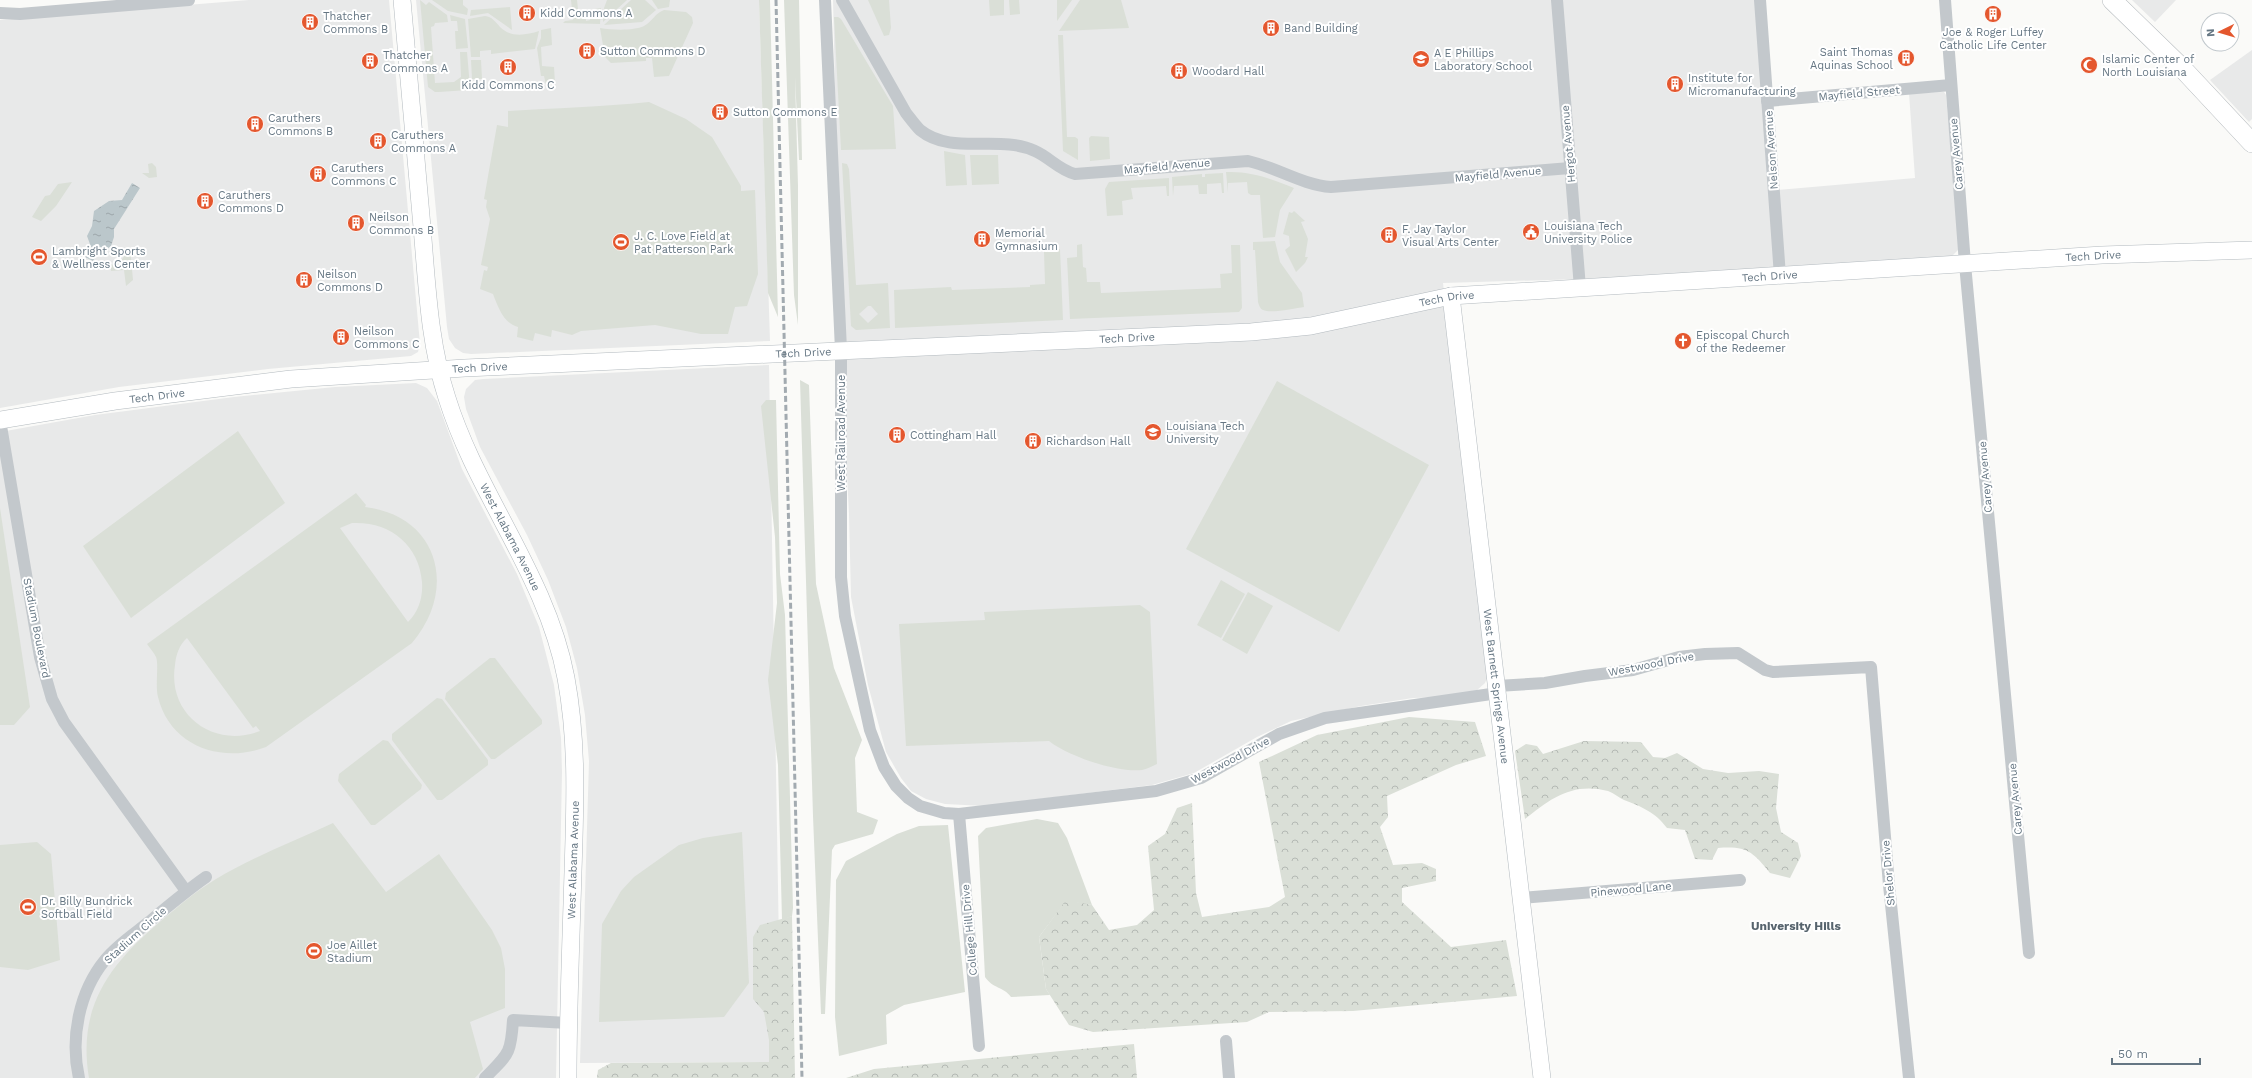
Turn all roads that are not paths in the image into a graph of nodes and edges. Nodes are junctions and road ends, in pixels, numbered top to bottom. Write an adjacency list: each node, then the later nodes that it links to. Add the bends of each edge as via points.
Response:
1 (189, 0): 9 (street, via 20,14)
2 (402, 0): 20 (main road, West Alabama Avenue, via 427,293)
3 (825, 0): 19 (street, West Railroad Avenue)
4 (842, 0): 13 (street, Mayfield Avenue, via 906,113 919,129 956,143 1016,145 1035,151 1074,174 1248,161 1270,166 1315,184 1331,186)
5 (1557, 0): 13 (street, Hergot Avenue)
6 (1760, 0): 11 (street, Nelson Avenue)
7 (1945, 0): 10 (street, Carey Avenue)
8 (2112, 0): 12 (main road, via 2182,68)
9 (0, 13)
10 (1951, 85): 11 (street, Mayfield Street); 15 (street, Carey Avenue)
11 (1767, 101): 16 (street, Nelson Avenue)
12 (2252, 143)
13 (1570, 168): 17 (street, Hergot Avenue)
14 (2252, 250): 15 (main road, Tech Drive)
15 (1966, 264): 16 (main road, Tech Drive); 30 (street, Carey Avenue)
16 (1780, 276): 17 (main road, Tech Drive)
17 (1580, 288): 18 (main road, Tech Drive)
18 (1451, 296): 19 (main road, Tech Drive, via 1311,326 1251,332); 23 (main road, West Barnett Springs Avenue)
19 (841, 350): 20 (main road, Tech Drive); 24 (street, West Railroad Avenue, via 842,597 870,730 877,752)
20 (438, 369): 21 (main road, Tech Drive, via 203,388); 31 (main road, West Alabama Avenue, via 464,444 540,595 560,650 566,678 574,733 576,785)
21 (0, 420): 28 (street, Stadium Boulevard, via 40,657 52,699 64,722)
22 (1871, 667): 23 (street, Westwood Drive, via 1773,672 1765,670 1738,653 1705,654 1679,657 1634,670); 39 (street, Shelor Drive, via 1889,885)
23 (1498, 690): 25 (street, Westwood Drive, via 1320,720 1279,734 1201,778 1156,791); 29 (main road, West Barnett Springs Avenue)
24 (896, 786): 25 (street, Westwood Drive, via 920,806 944,813)
25 (959, 814): 33 (street, College Hill Drive)
26 (206, 877): 28 (street, Stadium Circle)
27 (1740, 880): 29 (street, Pinewood Lane)
28 (186, 891): 34 (street, Stadium Circle, via 121,944 95,975 85,994 76,1032)
29 (1522, 898): 38 (main road, West Barnett Springs Avenue)
30 (2029, 953)
31 (568, 1023): 35 (street, via 513,1020 512,1044 502,1062); 36 (main road, West Alabama Avenue)
32 (1226, 1041): 37 (street)
33 (979, 1046)
34 (79, 1078)
35 (485, 1078)
36 (568, 1078)
37 (1229, 1078)
38 (1542, 1078)
39 (1909, 1078)

